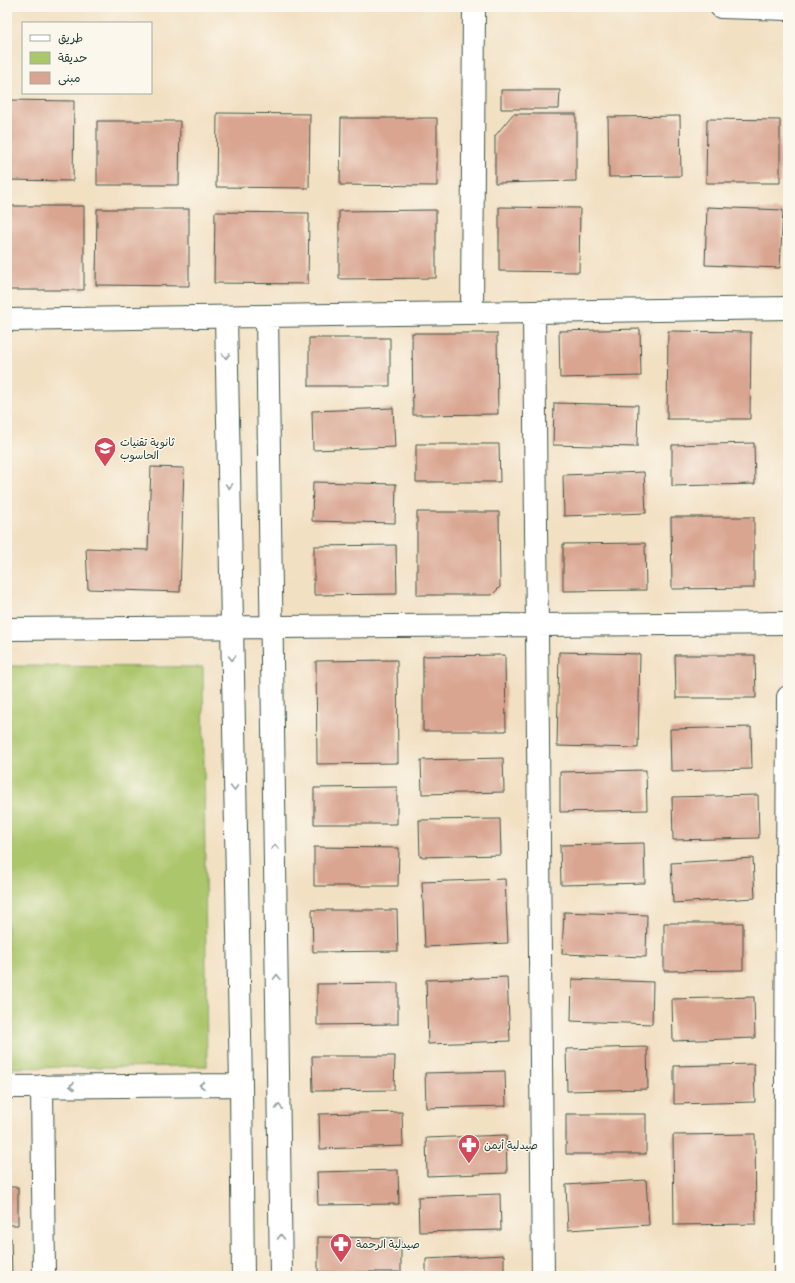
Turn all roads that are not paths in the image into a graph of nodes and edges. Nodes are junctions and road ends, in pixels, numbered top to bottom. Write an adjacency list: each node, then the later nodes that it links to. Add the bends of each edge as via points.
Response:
1 (474, 7): 5 (street)
2 (721, 7): 3 (street)
3 (788, 9)
4 (788, 308): 6 (street)
5 (472, 312): 6 (street); 7 (street)
6 (534, 312): 11 (street)
7 (267, 316): 8 (street); 12 (street)
8 (226, 317): 9 (street); 13 (street, one-way to 13)
9 (7, 320)
10 (788, 623): 11 (street)
11 (537, 625): 12 (street); 22 (street)
12 (272, 627): 13 (street); 21 (street, one-way to 12)
13 (231, 628): 14 (street); 16 (street, one-way to 16)
14 (7, 630)
15 (788, 697): 24 (street)
16 (241, 1085): 17 (street, one-way to 17); 20 (street)
17 (42, 1086): 18 (street); 19 (street)
18 (7, 1087)
19 (44, 1276)
20 (243, 1276)
21 (281, 1276)
22 (543, 1276)
23 (767, 1276): 24 (street)
24 (784, 1276): 25 (street)
25 (788, 1276)

